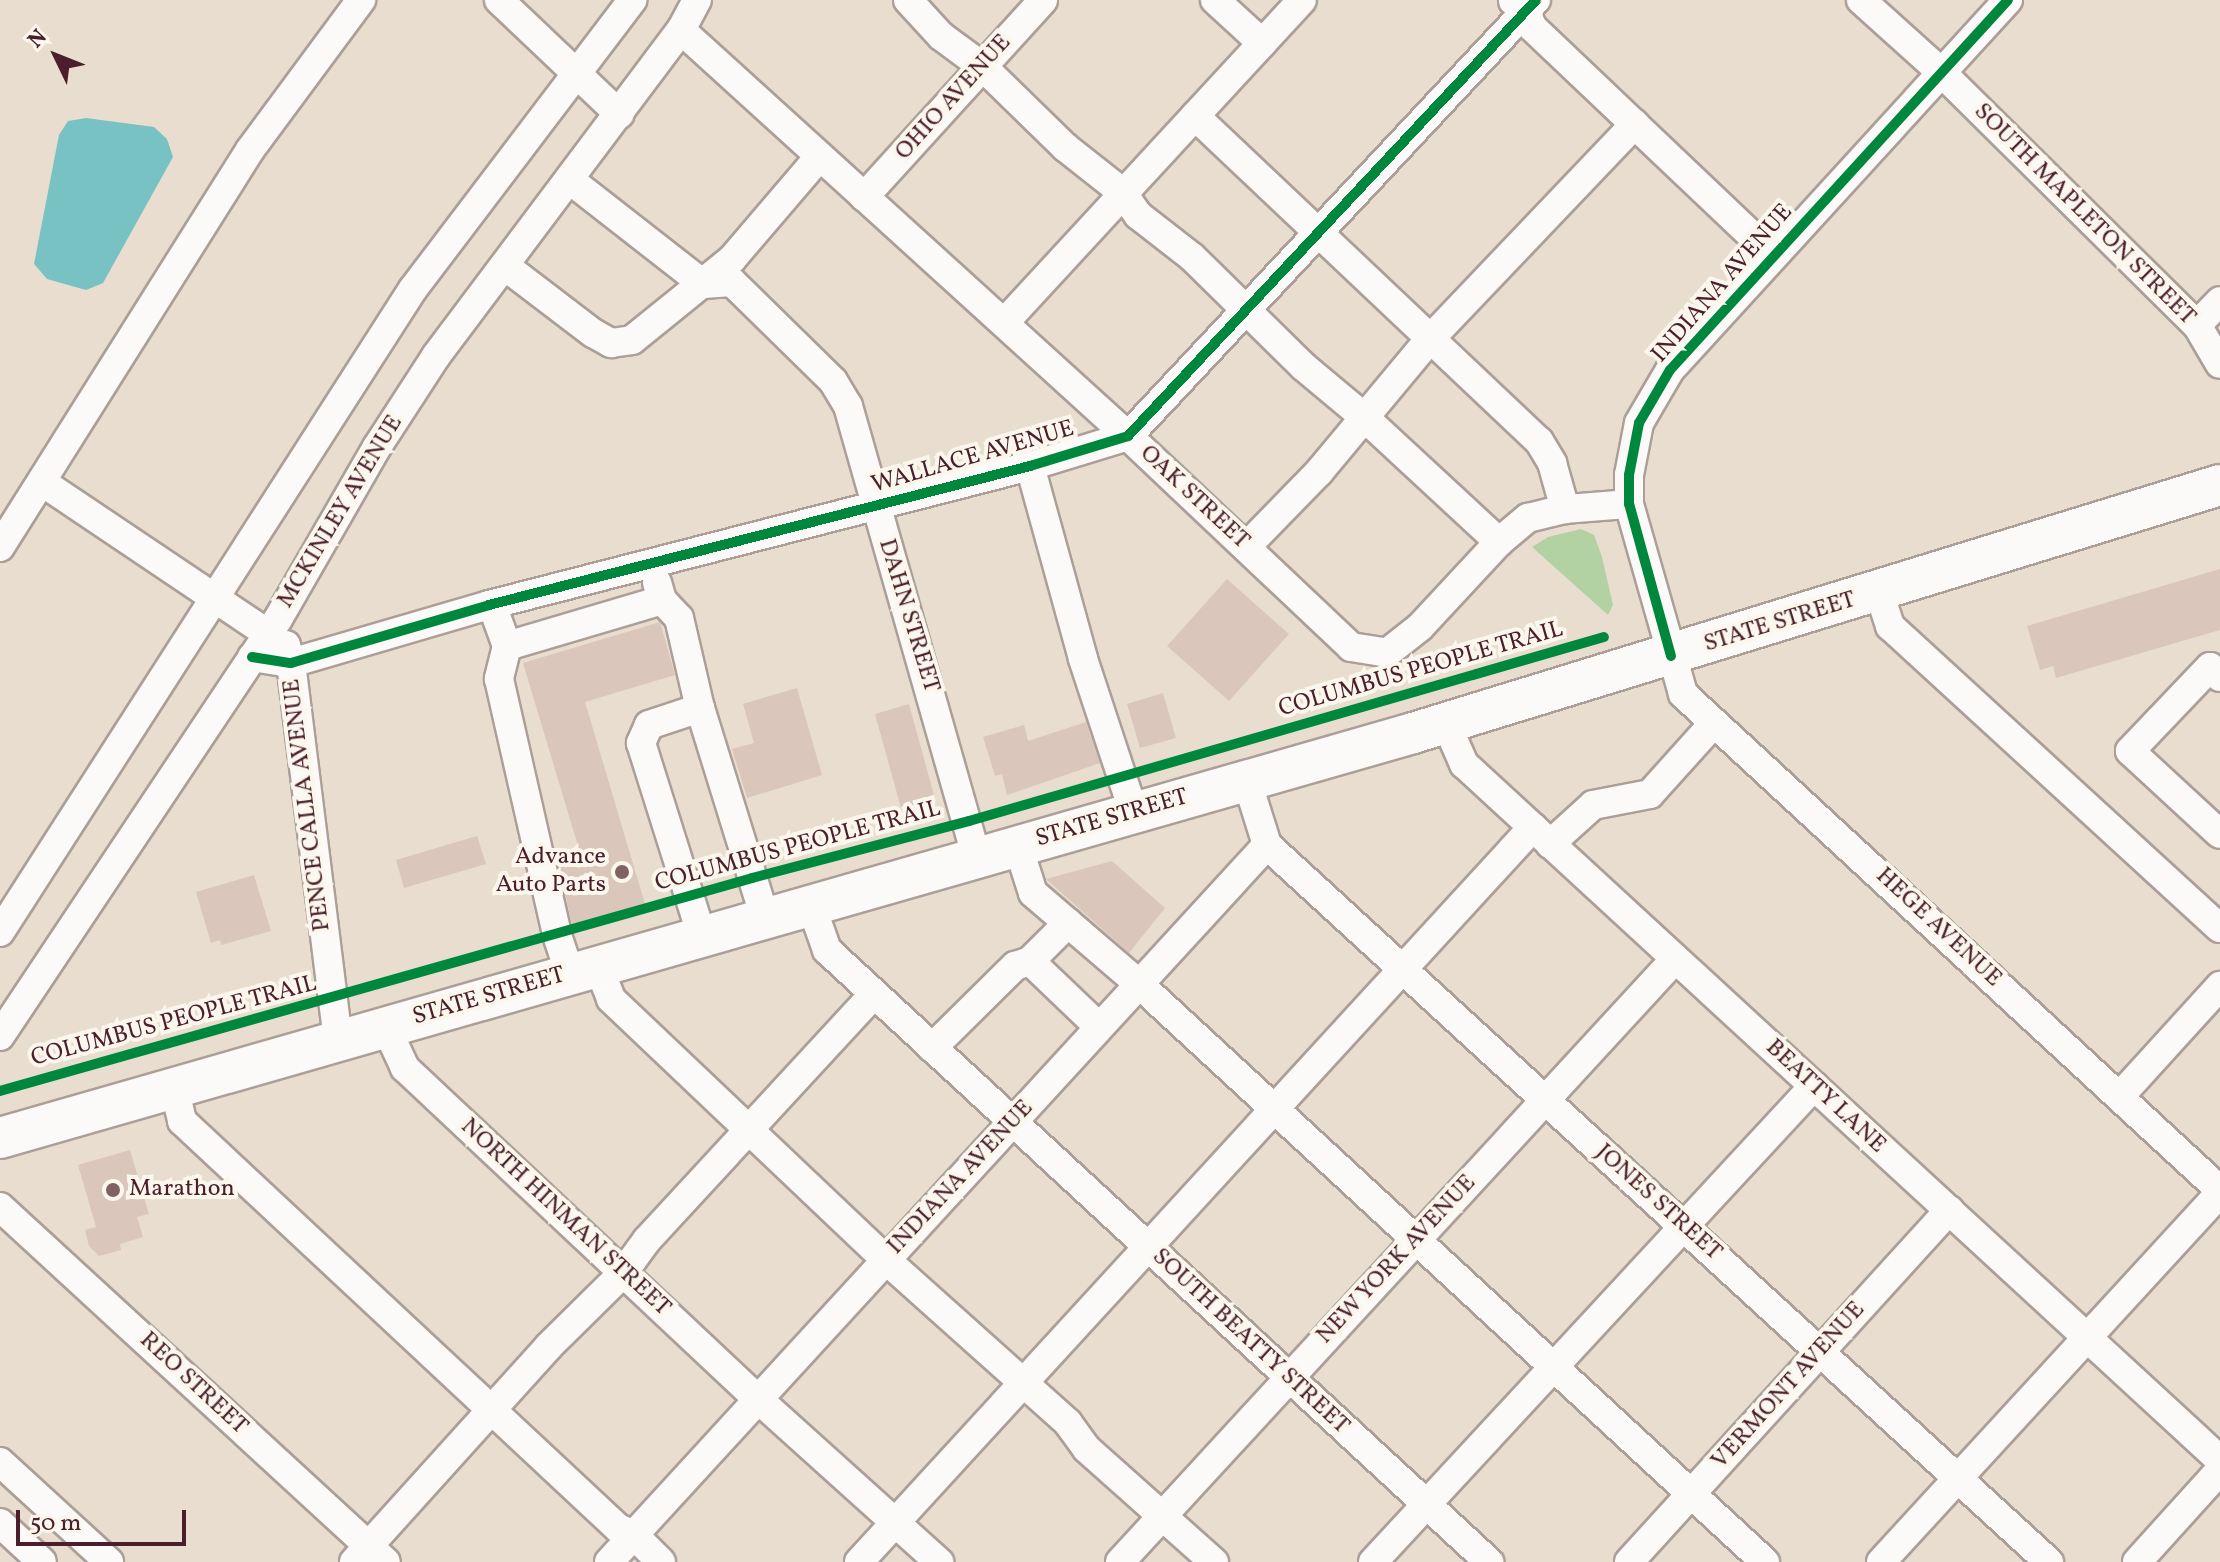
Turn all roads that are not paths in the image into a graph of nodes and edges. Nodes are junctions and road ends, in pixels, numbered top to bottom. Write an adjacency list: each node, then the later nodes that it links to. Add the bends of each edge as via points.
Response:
1 (361, 0): 37 (street, via 250,150)
2 (499, 0): 16 (street)
3 (632, 0): 16 (street)
4 (697, 0): 12 (street, MCKINLEY AVENUE)
5 (908, 0): 14 (street, via 941,36)
6 (1043, 0): 14 (street, OHIO AVENUE)
7 (1215, 0): 13 (street)
8 (1302, 0): 13 (street)
9 (1861, 0): 15 (street, SOUTH MAPLETON STREET)
10 (2008, 0): 15 (street, INDIANA AVENUE)
11 (1525, 4): 19 (street, via 1532,27); 24 (street)
12 (681, 30): 17 (street, MCKINLEY AVENUE); 20 (street, OAK STREET)
13 (1262, 43): 18 (street)
14 (983, 67): 22 (street, via 1065,147); 23 (street, OHIO AVENUE)
15 (1941, 72): 25 (street, INDIANA AVENUE); 31 (street, SOUTH MAPLETON STREET)
16 (576, 73): 17 (street); 47 (street, via 413,289)
17 (619, 114): 21 (street, MCKINLEY AVENUE)
18 (1195, 116): 22 (street); 24 (street)
19 (1635, 124): 25 (street); 32 (street)
20 (820, 156): 23 (street, OAK STREET); 27 (street, via 732,259)
21 (570, 180): 26 (street, MCKINLEY AVENUE); 27 (street, DAHN STREET)
22 (1122, 192): 29 (street, via 1138,215 1192,257); 30 (street)
23 (864, 197): 30 (street, OAK STREET)
24 (1318, 233): 29 (street); 32 (street)
25 (1772, 255): 39 (street, INDIANA AVENUE, via 1670,370 1639,423)
26 (505, 266): 27 (street, via 611,343 632,340); 50 (street, MCKINLEY AVENUE, via 436,356 377,447)
27 (703, 284): 40 (street, DAHN STREET, via 732,282 833,381 848,406)
28 (2220, 301): 31 (street)
29 (1244, 311): 34 (street); 35 (street)
30 (1004, 323): 35 (street, OAK STREET)
31 (2197, 325): 33 (street, SOUTH MAPLETON STREET)
32 (1430, 339): 34 (street); 41 (street, via 1539,441 1552,463)
33 (2220, 364)
34 (1364, 417): 42 (street); 44 (street)
35 (1128, 436): 36 (street, WALLACE AVENUE); 44 (street, OAK STREET)
36 (1030, 466): 40 (street, WALLACE AVENUE); 59 (street, via 1083,659)
37 (42, 482): 43 (street); 47 (street)
38 (2220, 485): 46 (highway, STATE STREET)
39 (1629, 504): 41 (street, OAK STREET); 52 (street, INDIANA AVENUE)
40 (876, 507): 45 (street, WALLACE AVENUE); 64 (street, DAHN STREET)
41 (1565, 509): 42 (street, OAK STREET, via 1528,518)
42 (1499, 542): 44 (street, OAK STREET, via 1420,627 1387,653 1351,647)
43 (0, 547)
44 (1246, 547)
45 (651, 563): 48 (street); 49 (street, WALLACE AVENUE)
46 (1879, 592): 52 (highway, STATE STREET); 68 (street, via 1890,626)
47 (214, 598): 50 (street); 69 (street)
48 (662, 600): 51 (street); 55 (street, via 679,618)
49 (492, 605): 51 (street); 53 (street, WALLACE AVENUE)
50 (266, 637): 53 (street, WALLACE AVENUE); 53 (street, PENCE CALLA AVENUE); 80 (street, MCKINLEY AVENUE)
51 (507, 646): 74 (street, via 499,679 557,935)
52 (1671, 656): 56 (highway, STATE STREET); 57 (street, HEGE AVENUE, via 1683,694)
53 (291, 663): 81 (street, PENCE CALLA AVENUE)
54 (2220, 677): 60 (street, via 2210,667 2130,751)
55 (700, 708): 66 (street); 70 (street, via 649,725 641,743)
56 (1446, 723): 58 (highway, STATE STREET); 61 (street, BEATTY LANE, via 1464,764)
57 (1714, 723): 61 (street, via 1650,794 1593,805); 85 (street, HEGE AVENUE)
58 (1247, 781): 59 (highway, STATE STREET); 62 (street)
59 (1134, 813): 63 (highway, STATE STREET)
60 (2220, 834)
61 (1542, 836): 71 (street, BEATTY LANE); 73 (street)
62 (1267, 845): 73 (street, JONES STREET); 75 (street, INDIANA AVENUE)
63 (1018, 846): 64 (highway, STATE STREET); 67 (street, via 1033,893)
64 (977, 858): 65 (highway, STATE STREET)
65 (811, 905): 66 (highway, STATE STREET); 77 (street, SOUTH BEATTY STREET, via 827,950)
66 (765, 918): 70 (highway, STATE STREET)
67 (1068, 923): 72 (street); 75 (street)
68 (2220, 928)
69 (0, 932)
70 (702, 936): 74 (highway, STATE STREET)
71 (1675, 959): 83 (street, BEATTY LANE); 86 (street, NEW YORK AVENUE)
72 (1030, 961): 79 (street); 82 (street, via 1015,966)
73 (1403, 969): 86 (street, JONES STREET); 87 (street)
74 (584, 970): 78 (highway, STATE STREET); 89 (street)
75 (1139, 984): 79 (street, INDIANA AVENUE); 87 (street)
76 (2220, 986): 85 (street)
77 (874, 994): 82 (street, SOUTH BEATTY STREET); 89 (street)
78 (386, 1027): 81 (highway, STATE STREET); 98 (street, NORTH HINMAN STREET, via 405,1068)
79 (1099, 1027): 88 (street, INDIANA AVENUE)
80 (0, 1036)
81 (338, 1041): 84 (highway, STATE STREET)
82 (932, 1048): 88 (street, SOUTH BEATTY STREET)
83 (1814, 1086): 93 (street, BEATTY LANE); 94 (street)
84 (174, 1088): 90 (highway, STATE STREET); 105 (street, via 182,1121)
85 (2120, 1096): 91 (street, HEGE AVENUE)
86 (1545, 1100): 94 (street, JONES STREET); 95 (street, NEW YORK AVENUE)
87 (1273, 1111): 95 (street); 96 (street)
88 (1012, 1122): 96 (street, SOUTH BEATTY STREET); 97 (street, INDIANA AVENUE)
89 (748, 1130): 97 (street); 98 (street)
90 (0, 1138)
91 (2220, 1192): 99 (street)
92 (0, 1207): 116 (street, REO STREET)
93 (1949, 1210): 99 (street, BEATTY LANE); 100 (street, VERMONT AVENUE)
94 (1683, 1227): 100 (street, JONES STREET); 101 (street)
95 (1415, 1241): 101 (street); 102 (street, NEW YORK AVENUE)
96 (1149, 1248): 102 (street, SOUTH BEATTY STREET); 103 (street)
97 (886, 1260): 103 (street); 104 (street, INDIANA AVENUE)
98 (623, 1273): 104 (street, NORTH HINMAN STREET); 105 (street)
99 (2087, 1337): 106 (street, BEATTY LANE); 109 (street)
100 (1820, 1352): 109 (street, JONES STREET); 110 (street, VERMONT AVENUE)
101 (1553, 1368): 110 (street); 111 (street)
102 (1289, 1378): 111 (street, SOUTH BEATTY STREET); 112 (street, NEW YORK AVENUE)
103 (1023, 1384): 112 (street); 114 (street)
104 (758, 1399): 114 (street, NORTH HINMAN STREET); 115 (street, INDIANA AVENUE)
105 (492, 1409): 115 (street, via 618,1528); 116 (street)
106 (2220, 1460)
107 (0, 1462): 118 (street)
108 (2220, 1470): 131 (street)
109 (1958, 1478): 129 (street); 130 (street, JONES STREET)
110 (1691, 1494): 127 (street, VERMONT AVENUE); 128 (street)
111 (1426, 1504): 125 (street); 126 (street, SOUTH BEATTY STREET)
112 (1162, 1516): 123 (street, NEW YORK AVENUE); 124 (street)
113 (0, 1523): 117 (street)
114 (895, 1523): 121 (street); 122 (street, NORTH HINMAN STREET)
115 (634, 1535): 119 (street, INDIANA AVENUE); 120 (street)
116 (370, 1557)
117 (42, 1562)
118 (109, 1562)
119 (609, 1562)
120 (661, 1562)
121 (859, 1562)
122 (939, 1562)
123 (1120, 1562)
124 (1214, 1562)
125 (1373, 1562)
126 (1489, 1562)
127 (1629, 1562)
128 (1765, 1562)
129 (1881, 1562)
130 (2049, 1562)
131 (2137, 1562)

